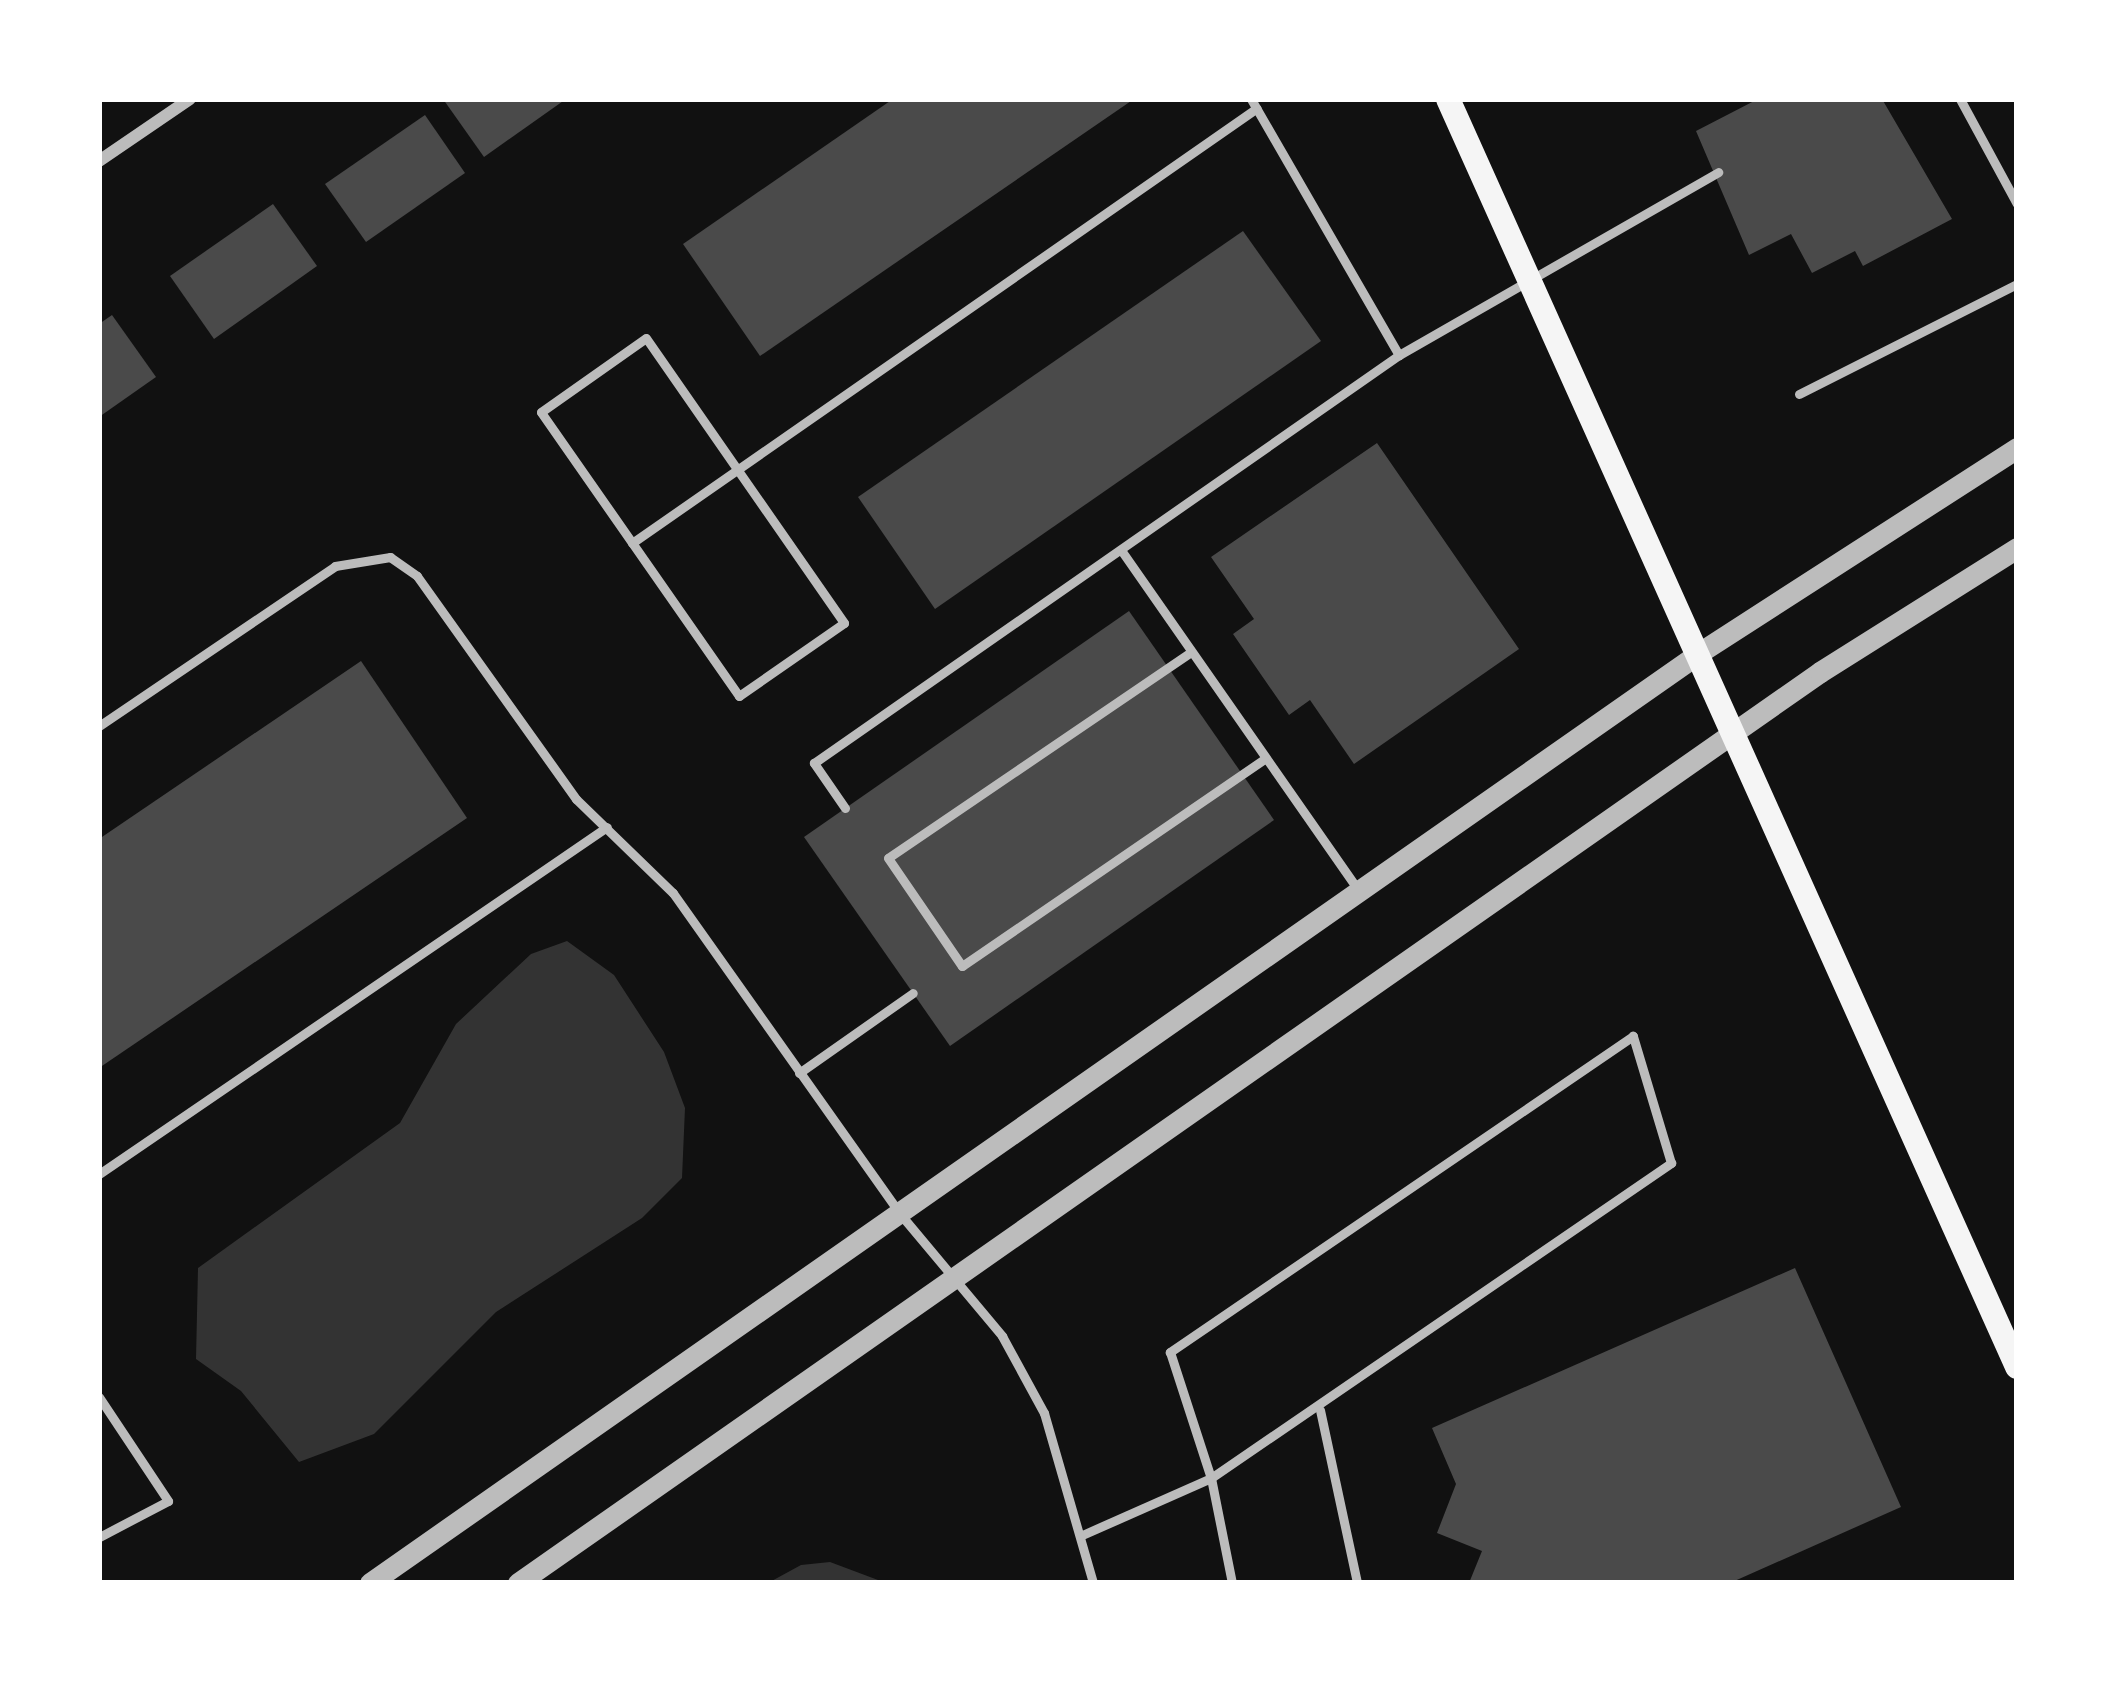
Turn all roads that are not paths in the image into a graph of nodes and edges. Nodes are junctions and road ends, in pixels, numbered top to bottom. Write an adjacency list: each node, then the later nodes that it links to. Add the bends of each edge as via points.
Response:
1 (190, 99): 5 (street)
2 (1448, 99): 8 (main road)
3 (1960, 99): 7 (lane)
4 (1254, 104): 10 (lane); 13 (lane)
5 (99, 161)
6 (1718, 172): 8 (lane)
7 (2017, 204)
8 (1530, 273): 10 (lane); 17 (main road)
9 (2017, 284): 11 (lane)
10 (1400, 355): 16 (lane)
11 (1799, 394)
12 (2017, 448): 17 (street)
13 (738, 470): 14 (lane); 14 (lane, via 646,338 541,412); 14 (lane, via 844,623 792,660 739,696)
14 (632, 543)
15 (2017, 548): 20 (street)
16 (1121, 550): 18 (lane); 22 (lane, via 814,763)
17 (1702, 651): 20 (main road); 24 (street)
18 (1191, 652): 21 (lane); 21 (lane, via 888,859 962,966)
19 (99, 726): 23 (lane, via 335,566 390,557 417,576)
20 (1738, 734): 29 (street); 30 (main road)
21 (1264, 759): 24 (lane)
22 (845, 808)
23 (608, 827): 26 (lane, via 674,893); 27 (lane)
24 (1363, 896): 28 (street)
25 (913, 993): 26 (lane)
26 (799, 1073): 28 (lane)
27 (99, 1174)
28 (901, 1215): 29 (lane); 36 (street)
29 (960, 1275): 34 (lane, via 1044,1413); 37 (street)
30 (2017, 1367)
31 (99, 1397): 35 (lane, via 168,1501)
32 (1320, 1409): 33 (lane); 33 (lane, via 1671,1163 1634,1036 1170,1352); 40 (lane)
33 (1211, 1478): 34 (lane); 39 (lane)
34 (1080, 1536): 38 (lane)
35 (99, 1537)
36 (370, 1583)
37 (518, 1583)
38 (1093, 1583)
39 (1232, 1583)
40 (1357, 1583)

